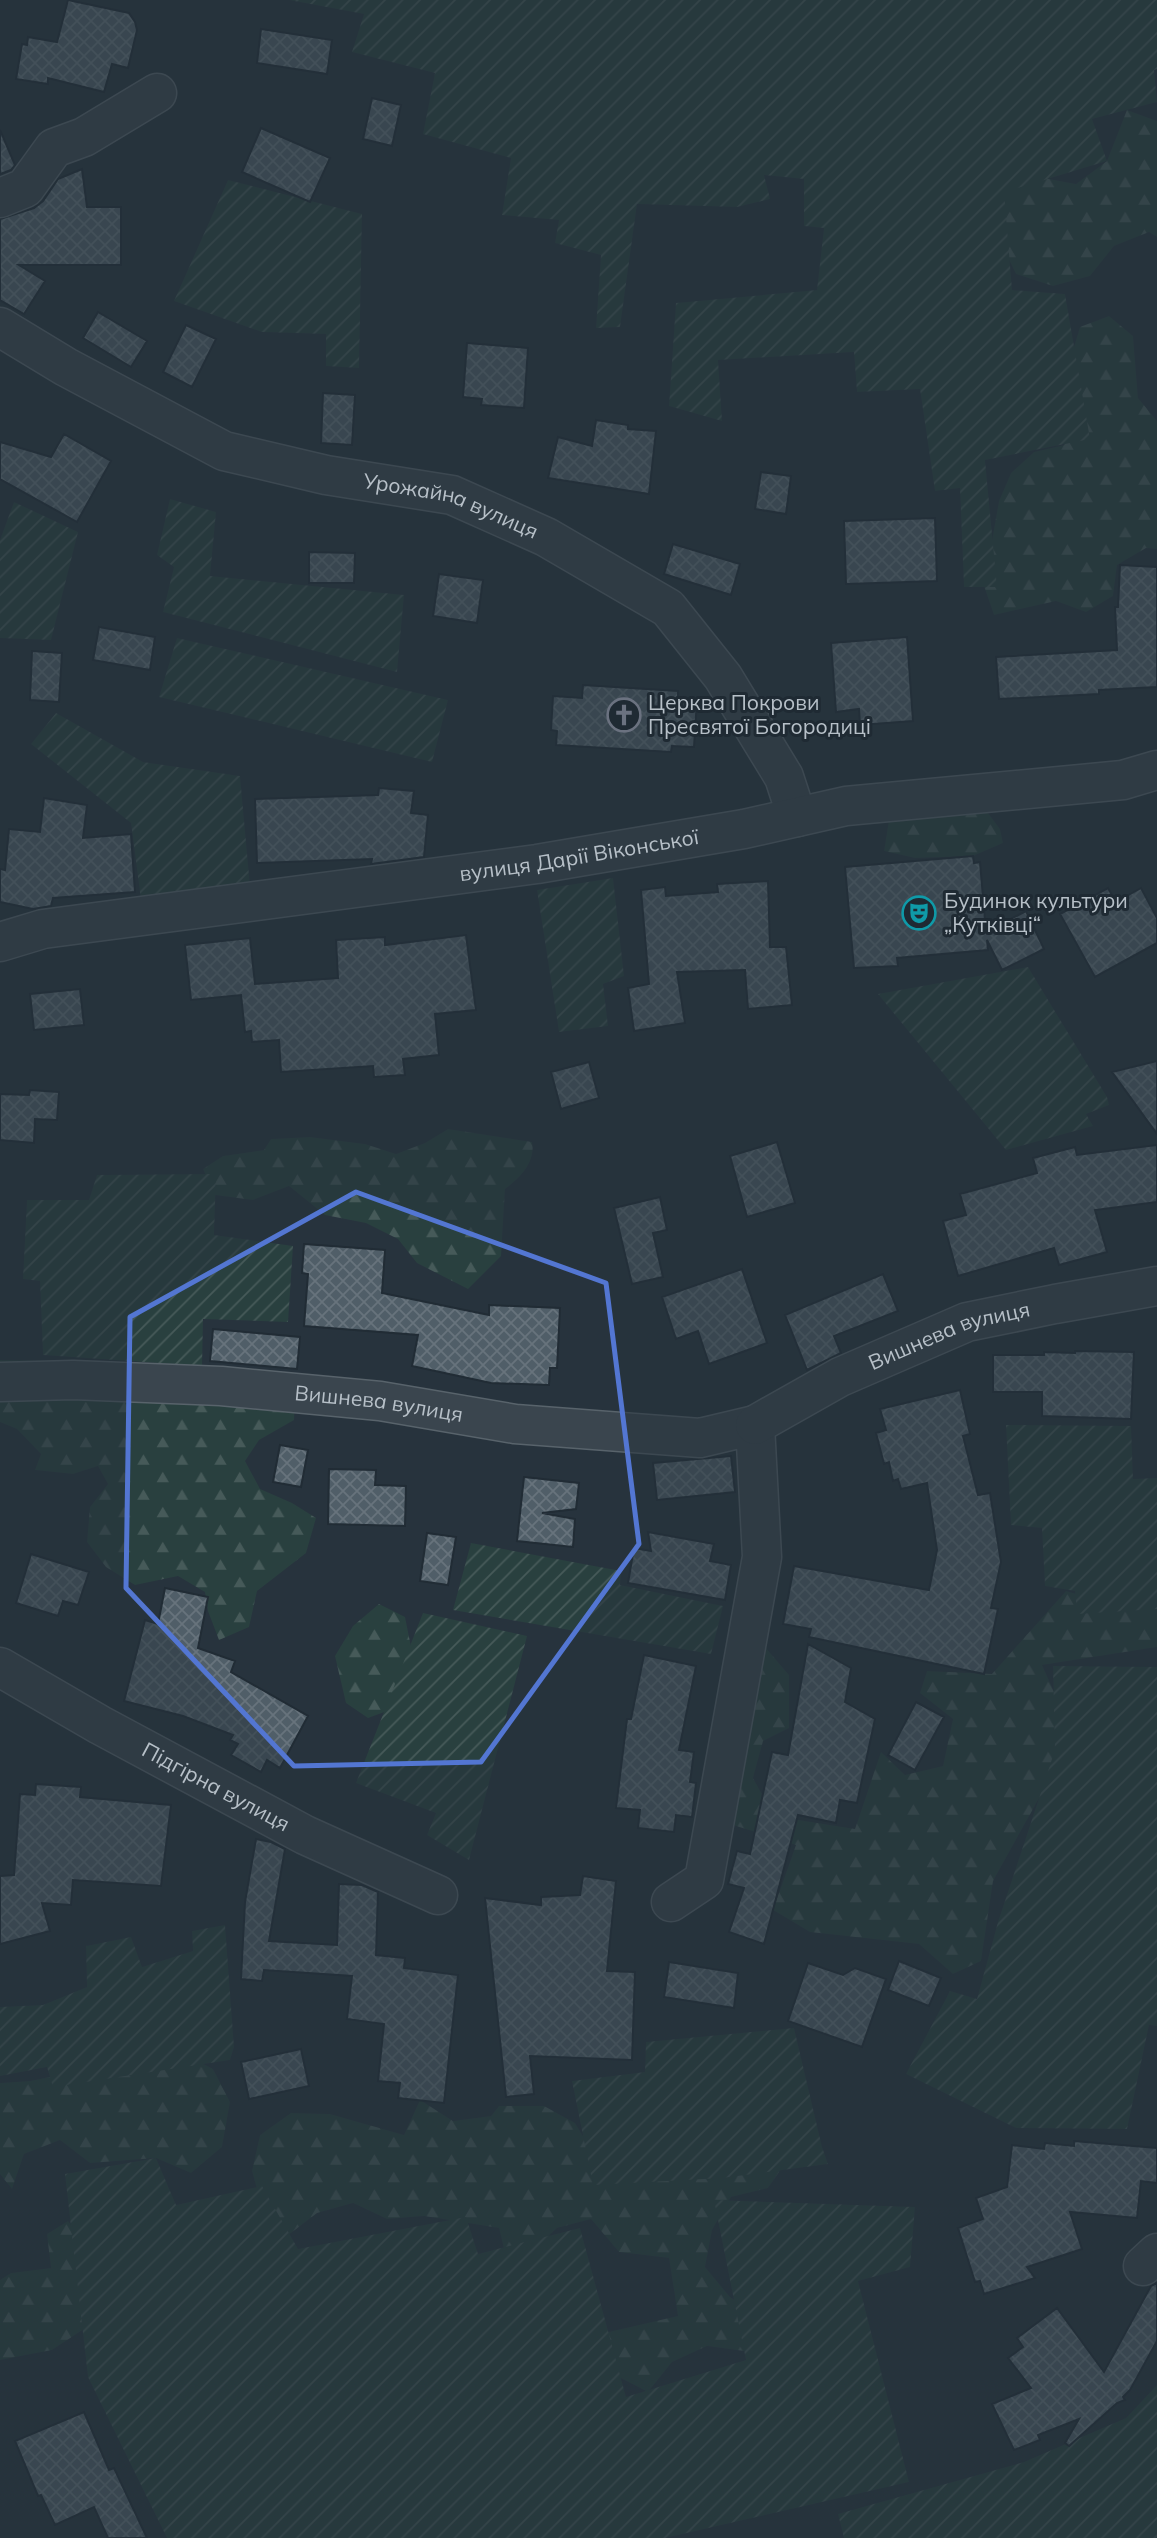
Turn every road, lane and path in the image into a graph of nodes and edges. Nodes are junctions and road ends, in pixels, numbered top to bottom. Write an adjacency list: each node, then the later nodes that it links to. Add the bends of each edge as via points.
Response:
1 (157, 93): 2 (street, via 84,137 54,148 26,188)
2 (0, 198)
3 (0, 327): 5 (street, Урожайна вулиця, via 223,451 326,475 452,495 546,537 668,607 730,688 784,777)
4 (1157, 770): 5 (street, вулиця Дарії Віконської, via 1123,780 846,806)
5 (797, 817): 6 (street, вулиця Дарії Віконської, via 537,864 43,929)
6 (0, 942)
7 (1157, 1286): 9 (street, Вишнева вулиця, via 967,1322 840,1377)
8 (0, 1382): 9 (street, Вишнева вулиця, via 221,1386 380,1401 515,1424 700,1438)
9 (755, 1425): 12 (street, via 762,1557 704,1880)
10 (0, 1667): 11 (street, Підгірна вулиця, via 304,1835)
11 (438, 1895)
12 (671, 1902)

